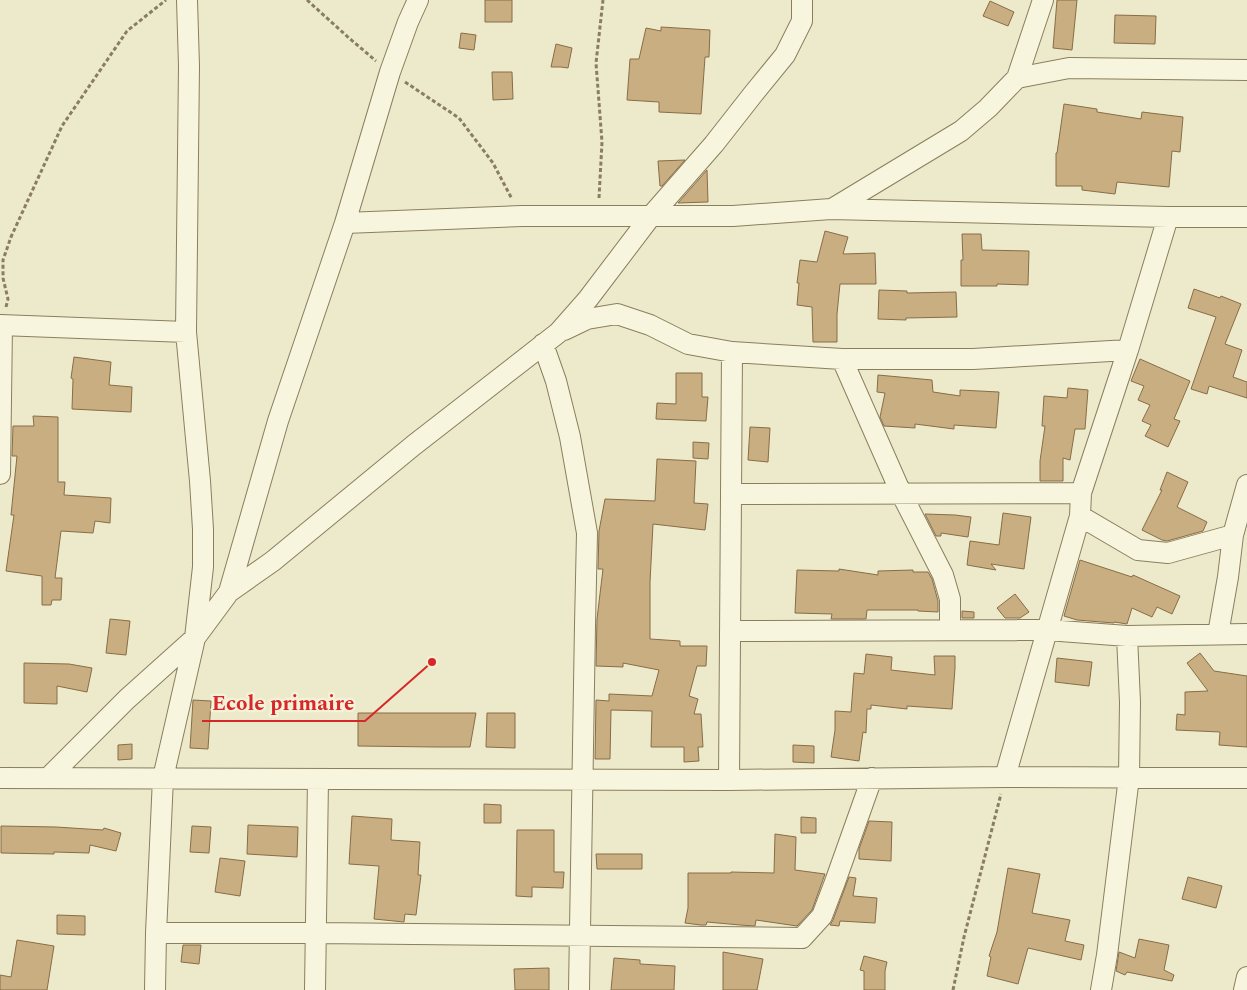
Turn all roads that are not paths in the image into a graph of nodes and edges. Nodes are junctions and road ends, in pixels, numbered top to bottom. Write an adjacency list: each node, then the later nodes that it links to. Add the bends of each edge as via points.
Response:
1 (187, 0): 13 (street)
2 (418, 0): 11 (street, via 390,72)
3 (802, 0): 8 (street, via 802,21 786,55)
4 (1043, 0): 6 (street)
5 (1247, 70): 6 (street, via 1069,68)
6 (1017, 78): 7 (street, via 961,131)
7 (832, 209): 8 (street, via 734,216); 9 (street)
8 (651, 216): 11 (street, via 522,216); 14 (street, via 588,299)
9 (1168, 217): 10 (street); 15 (street)
10 (1247, 217)
11 (344, 223): 25 (street, via 278,421)
12 (1, 325): 13 (street); 18 (street)
13 (186, 332): 32 (street, via 203,529 203,566)
14 (551, 339): 16 (street, via 587,319 617,314 650,325 688,344); 25 (street, via 414,445 274,562); 41 (street, via 556,381 570,437 587,533)
15 (1128, 350): 17 (street, via 973,359); 21 (street)
16 (732, 352): 17 (street); 22 (street)
17 (842, 359): 20 (street)
18 (0, 474)
19 (1247, 485): 24 (street)
20 (901, 493): 21 (street); 22 (street); 26 (street, via 943,575 950,599)
21 (1081, 493): 23 (street)
22 (731, 494): 28 (street)
23 (1080, 516): 24 (street, via 1138,550 1168,553); 27 (street)
24 (1233, 535): 29 (street)
25 (229, 592): 32 (street)
26 (950, 630): 27 (street); 28 (street)
27 (1047, 630): 31 (street); 33 (street)
28 (730, 631): 42 (street)
29 (1218, 634): 30 (street); 31 (street)
30 (1247, 634)
31 (1127, 636): 34 (street)
32 (194, 638): 36 (street, via 127,699); 37 (street)
33 (1005, 777): 34 (street); 38 (street)
34 (1129, 777): 39 (street); 50 (street)
35 (0, 778): 36 (street)
36 (49, 778): 37 (street)
37 (163, 778): 40 (street); 43 (street)
38 (872, 778): 42 (street); 45 (street, via 822,916 802,938)
39 (1247, 778)
40 (318, 779): 41 (street); 44 (street)
41 (582, 779): 42 (street); 45 (street)
42 (729, 780)
43 (156, 933): 44 (street); 47 (street)
44 (317, 933): 45 (street); 48 (street)
45 (580, 935): 49 (street)
46 (1247, 977): 51 (street)
47 (155, 990)
48 (315, 990)
49 (579, 990)
50 (1101, 990)
51 (1244, 990)

